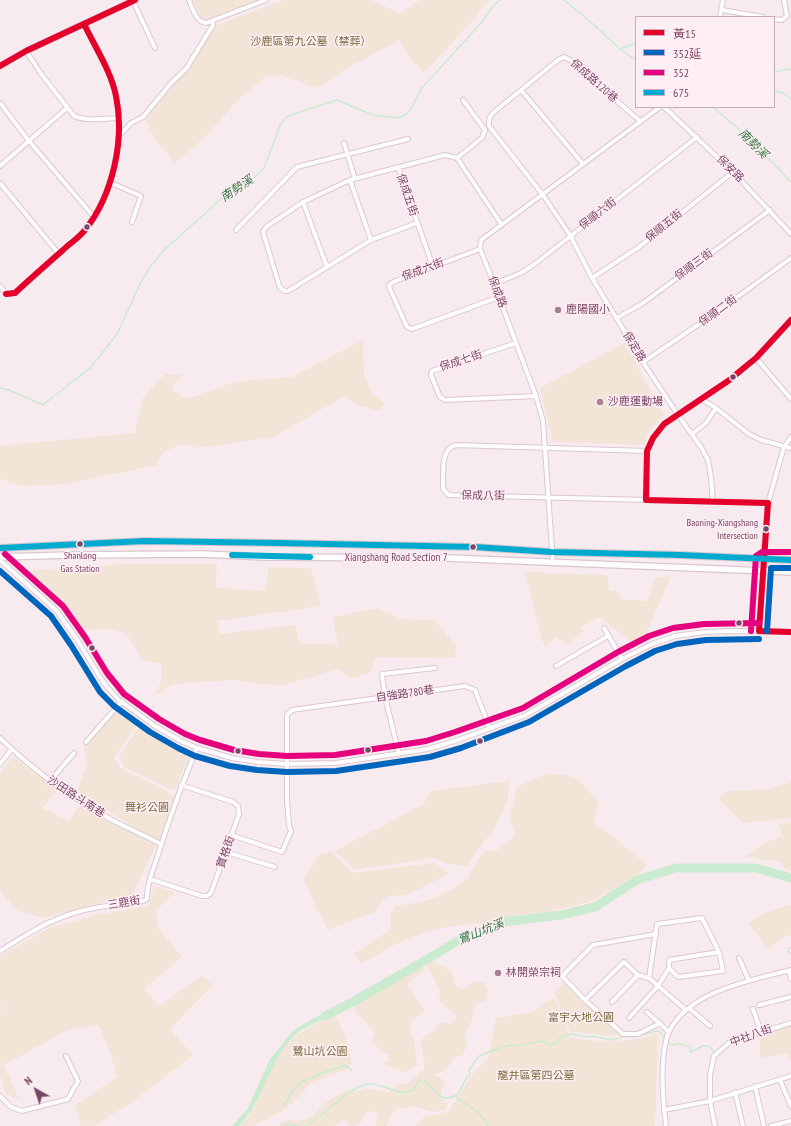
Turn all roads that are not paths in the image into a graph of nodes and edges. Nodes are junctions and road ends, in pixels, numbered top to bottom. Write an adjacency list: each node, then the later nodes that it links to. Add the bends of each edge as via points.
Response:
1 (134, 0): 11 (street); 12 (street)
2 (189, 0): 10 (street, via 201,22)
3 (266, 0): 10 (street)
4 (723, 0): 6 (street)
5 (784, 0): 9 (street, via 787,16 782,20)
6 (722, 10): 7 (street); 8 (street)
7 (720, 16)
8 (757, 16)
9 (775, 19)
10 (212, 22): 24 (street, via 213,25 186,69 143,117 131,123)
11 (84, 24): 13 (street); 22 (street, via 114,89)
12 (155, 48)
13 (26, 51): 14 (street); 18 (street)
14 (0, 66)
15 (521, 90): 21 (street, 保成路120巷); 23 (street, 保成路120巷, via 564,57); 31 (street)
16 (463, 100): 30 (street, via 485,130 482,138)
17 (0, 103): 27 (street)
18 (67, 108): 22 (street, via 80,119); 27 (street)
19 (659, 108): 23 (street)
20 (665, 108): 25 (street, 保安路)
21 (490, 116): 39 (street, 保定路, via 489,126)
22 (118, 118): 24 (street)
23 (640, 122): 31 (street)
24 (118, 137): 37 (street, via 115,163)
25 (697, 137): 34 (street, 保安路); 48 (street, 保順六街)
26 (408, 139): 29 (street)
27 (29, 141): 32 (street); 42 (street)
28 (344, 143): 29 (street)
29 (347, 155): 35 (street); 46 (street, via 297,167)
30 (457, 158): 33 (street, 保成五街, via 445,155); 45 (street)
31 (583, 164): 39 (street)
32 (0, 166)
33 (398, 167): 35 (street); 44 (street, 保成五街)
34 (733, 172): 41 (street, 保安路); 55 (street, 保順五街, via 639,247)
35 (355, 179): 36 (street)
36 (350, 180): 40 (street); 49 (street)
37 (109, 182): 42 (street); 43 (street, via 141,196)
38 (0, 183): 51 (street)
39 (543, 195): 45 (street); 48 (street, 保定路)
40 (303, 202): 53 (street); 53 (street, via 264,228 280,288 288,291)
41 (770, 210): 47 (street, 保安路); 59 (street, 保順三街, via 643,303)
42 (94, 217): 51 (street)
43 (132, 222)
44 (417, 223): 49 (street); 54 (street, 保成五街)
45 (502, 225): 50 (street, via 481,240)
46 (236, 230)
47 (791, 234)
48 (570, 235): 55 (street, 保定路); 56 (street, 保順六街, via 521,273)
49 (371, 240): 53 (street)
50 (480, 250): 54 (street, 保成六街); 56 (street, 保成路)
51 (59, 254): 57 (street, via 15,293 6,294)
52 (791, 258): 63 (street, 保順二街)
53 (327, 267)
54 (433, 267): 58 (street, 保成六街, via 390,285 407,327 412,329)
55 (592, 278): 59 (street, 保定路)
56 (494, 284): 58 (street, 保成路)
57 (0, 286)
58 (499, 297): 61 (street, 保成路)
59 (617, 318): 63 (street, 保定路)
60 (791, 320): 62 (street)
61 (516, 343): 64 (street, 保成路); 64 (street, 保成七街, via 432,371 431,375 440,397 446,400)
62 (756, 358): 65 (street); 66 (street)
63 (643, 362): 68 (street, 保定路)
64 (536, 396): 71 (street, 保成路, via 543,421)
65 (701, 399): 67 (street); 68 (street)
66 (791, 399)
67 (716, 408): 69 (street, via 706,423); 72 (street, via 749,434)
68 (678, 415): 69 (street, 保定路); 74 (street, via 664,424)
69 (692, 434): 77 (street, 保定路, via 708,460)
70 (791, 437): 72 (street)
71 (546, 447): 74 (street, 保成八街); 75 (street, 保成路); 75 (street, 保成八街, via 456,444 451,446 445,454 443,489 448,495)
72 (784, 447): 73 (street); 78 (street)
73 (791, 448)
74 (647, 451): 76 (street)
75 (550, 498): 76 (street, 保成八街); 80 (street, 保成路)
76 (646, 500): 77 (street, 保成八街)
77 (713, 502): 78 (street, 保成八街)
78 (768, 503): 82 (street)
79 (0, 548): 80 (main road, Xiangshang Road Section 7, via 180,541 474,547)
80 (552, 552): 82 (main road, Xiangshang Road Section 7); 84 (street, 保成路)
81 (0, 559): 84 (main road, Xiangshang Road Section 7, via 69,555 204,554 264,557 448,558); 94 (street, via 57,611 107,687)
82 (763, 560): 83 (main road, Xiangshang Road Section 7); 85 (street)
83 (791, 560)
84 (553, 563): 85 (main road, Xiangshang Road Section 7)
85 (762, 571): 86 (main road, Xiangshang Road Section 7)
86 (791, 572)
87 (604, 628): 89 (street)
88 (791, 632): 90 (street, via 730,631 675,636)
89 (608, 636): 90 (street); 91 (street)
90 (622, 659): 95 (street, via 528,714)
91 (556, 666)
92 (435, 668): 93 (street, via 382,674)
93 (385, 697): 95 (street, 自強路780巷, via 470,687 475,690); 101 (street); 103 (street, 自強路780巷, via 292,710 287,715)
94 (122, 701): 97 (street); 98 (street, via 168,735)
95 (490, 729): 101 (street, via 428,749)
96 (0, 738): 99 (street, 沙田路斗南巷)
97 (86, 742)
98 (197, 748): 103 (street, via 238,759); 105 (street, 三鹿街)
99 (12, 749): 102 (street); 104 (street, 沙田路斗南巷)
100 (74, 753): 104 (street)
101 (399, 754): 103 (street, via 336,763)
102 (0, 764)
103 (286, 764): 106 (street, via 291,831 282,852)
104 (50, 781): 107 (street, 沙田路斗南巷, via 105,816)
105 (182, 785): 106 (street, 寶格街, via 238,806 239,814); 107 (street, 三鹿街)
106 (232, 835): 108 (street, 寶格街)
107 (161, 844): 110 (street, 三鹿街)
108 (226, 852): 109 (street); 110 (street, 寶格街, via 211,893 207,896)
109 (275, 867)
110 (150, 879): 112 (street, 三鹿街, via 147,899 143,901 74,913 44,924)
111 (656, 934): 113 (street, via 657,924 702,918); 118 (street); 123 (street, via 594,945 562,976)
112 (0, 951)
113 (719, 952): 115 (street, via 669,960); 115 (street, via 723,971 678,977)
114 (740, 958): 120 (street)
115 (668, 968): 121 (street)
116 (790, 970): 119 (street); 120 (street)
117 (638, 975): 118 (street); 123 (street, via 624,962); 124 (street)
118 (648, 978): 121 (street)
119 (791, 979)
120 (749, 981): 126 (street, via 712,994)
121 (658, 986): 126 (street); 129 (street)
122 (791, 997): 125 (street)
123 (585, 1000): 130 (street, via 623,1034 638,1034)
124 (612, 1002)
125 (759, 1005)
126 (687, 1009): 132 (street); 133 (street)
127 (753, 1009): 134 (street)
128 (647, 1012): 130 (street)
129 (629, 1018)
130 (660, 1023): 133 (street)
131 (791, 1023): 134 (street, 中社八街)
132 (710, 1026)
133 (669, 1032): 143 (street, via 664,1059)
134 (762, 1032): 141 (street, 中社八街, via 730,1042 714,1056 710,1075)
135 (66, 1056): 140 (street, via 78,1081 68,1099 22,1111 11,1107)
136 (791, 1076): 137 (street)
137 (780, 1080): 138 (street); 142 (street)
138 (755, 1086): 139 (street); 148 (street)
139 (735, 1092): 141 (street); 147 (street)
140 (0, 1096)
141 (710, 1100): 143 (street); 146 (street, 中社八街)
142 (791, 1106)
143 (664, 1110): 145 (street)
144 (791, 1121): 149 (street)
145 (666, 1126)
146 (716, 1126)
147 (742, 1126)
148 (764, 1126)
149 (771, 1126)

